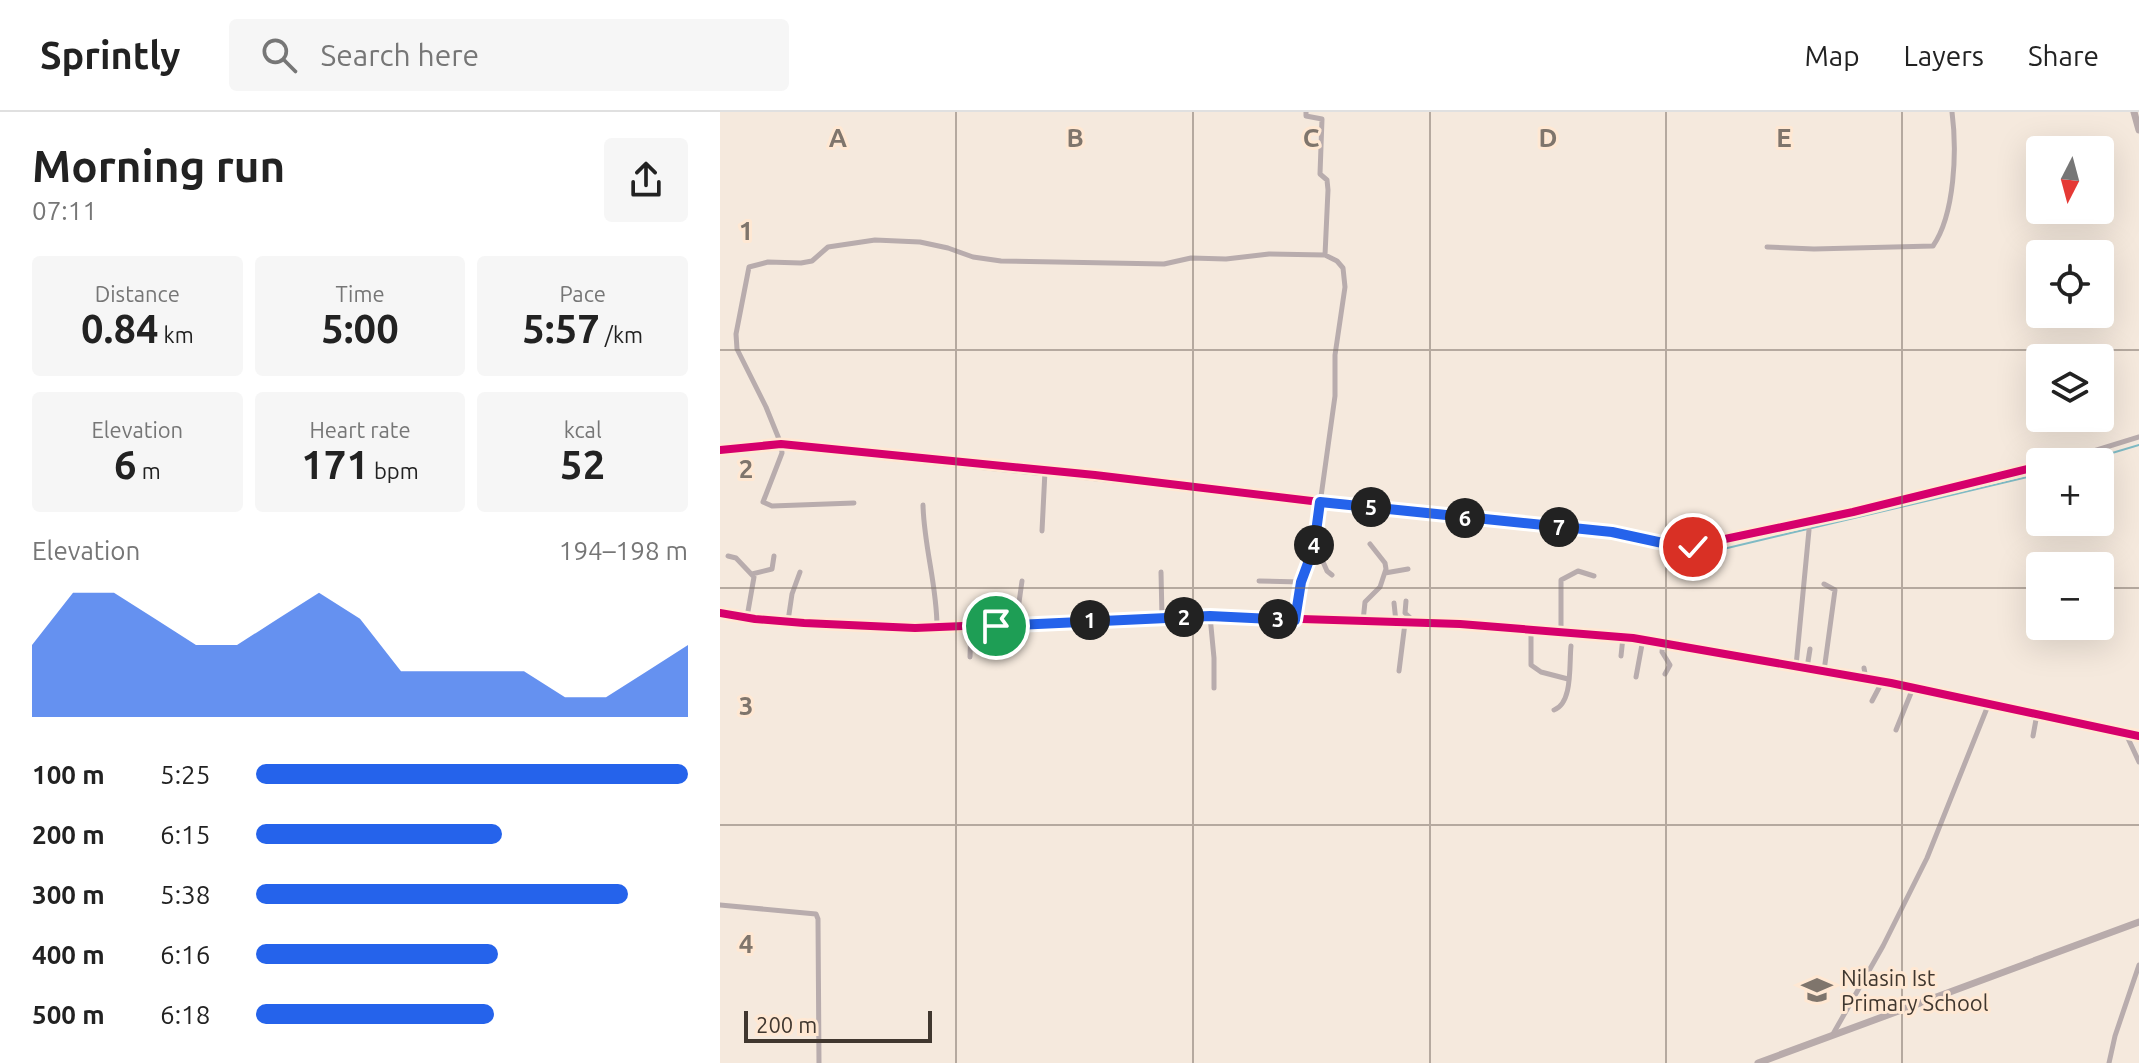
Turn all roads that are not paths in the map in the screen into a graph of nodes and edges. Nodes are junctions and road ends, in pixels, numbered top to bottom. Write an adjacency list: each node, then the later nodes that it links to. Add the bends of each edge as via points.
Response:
1 (1306, 112): 6 (street, via 1322,119 1320,174 1328,190)
2 (1952, 112): 5 (street, via 1950,188 1933,246)
3 (2134, 112): 4 (street)
4 (2139, 130)
5 (1767, 247)
6 (1325, 255): 8 (street, via 1060,264 1001,261 920,242 875,240 828,247 812,261 753,265 746,271 737,349); 13 (street, via 1343,268 1345,287)
7 (2139, 437): 9 (street)
8 (781, 444): 10 (street); 12 (street); 14 (street, via 765,504)
9 (2103, 448)
10 (720, 450)
11 (2026, 469): 13 (street, via 1687,547 1612,532)
12 (1045, 471): 13 (street); 17 (street)
13 (1320, 502): 19 (street)
14 (854, 503)
15 (923, 505): 46 (street)
16 (1809, 530): 56 (street)
17 (1042, 531)
18 (1370, 544): 25 (street, via 1385,563)
19 (1314, 547): 27 (street); 31 (street)
20 (728, 556): 26 (street)
21 (774, 556): 26 (street, via 772,569)
22 (1408, 569): 25 (street)
23 (800, 572): 40 (street)
24 (1161, 572): 37 (street)
25 (1385, 573): 41 (street, via 1365,602)
26 (752, 574): 38 (street)
27 (1332, 575)
28 (1594, 576): 48 (street, via 1578,571 1561,580)
29 (1022, 581): 44 (street)
30 (1259, 581): 31 (street)
31 (1301, 582): 39 (street)
32 (1824, 584): 60 (street, via 1835,590)
33 (1406, 601): 43 (street, via 1405,613)
34 (1394, 603): 42 (street)
35 (720, 613): 38 (street)
36 (1210, 616): 37 (street); 39 (street); 66 (street)
37 (1162, 617): 44 (street)
38 (747, 618): 40 (street)
39 (1295, 620): 41 (street)
40 (788, 622): 46 (street)
41 (1363, 622): 42 (street)
42 (1400, 623): 43 (street); 59 (street)
43 (1416, 623): 47 (street)
44 (1015, 625): 45 (street)
45 (971, 626): 46 (street); 55 (street)
46 (937, 627)
47 (1531, 630): 48 (street); 63 (street, via 1531,665)
48 (1561, 632): 49 (street)
49 (1623, 637): 50 (street); 54 (street)
50 (1643, 638): 51 (street); 62 (street)
51 (1664, 642): 56 (street); 61 (street, via 1662,652 1670,665)
52 (1571, 646): 63 (street)
53 (1810, 649): 57 (street)
54 (1621, 656)
55 (970, 657)
56 (1796, 666): 57 (street)
57 (1807, 668): 60 (street)
58 (1864, 668): 64 (street)
59 (1399, 671)
60 (1824, 671): 64 (street)
61 (1665, 674)
62 (1636, 677)
63 (1568, 679): 70 (street, via 1566,700)
64 (1866, 679): 65 (street)
65 (1882, 682): 67 (street); 68 (street)
66 (1214, 688)
67 (1913, 688): 69 (street); 72 (street)
68 (1872, 701)
69 (1990, 702): 71 (street); 80 (street, via 1927,858)
70 (1554, 710)
71 (2037, 713): 73 (street); 74 (street)
72 (1896, 730)
73 (2125, 733): 75 (street); 76 (street)
74 (2033, 736)
75 (2139, 736)
76 (2139, 762)
77 (720, 905): 82 (street, via 816,914)
78 (2139, 922): 80 (street)
79 (2139, 965): 84 (street)
80 (1832, 1036): 81 (street)
81 (1773, 1060): 83 (street)
82 (819, 1063)
83 (1758, 1063)
84 (2109, 1063)

